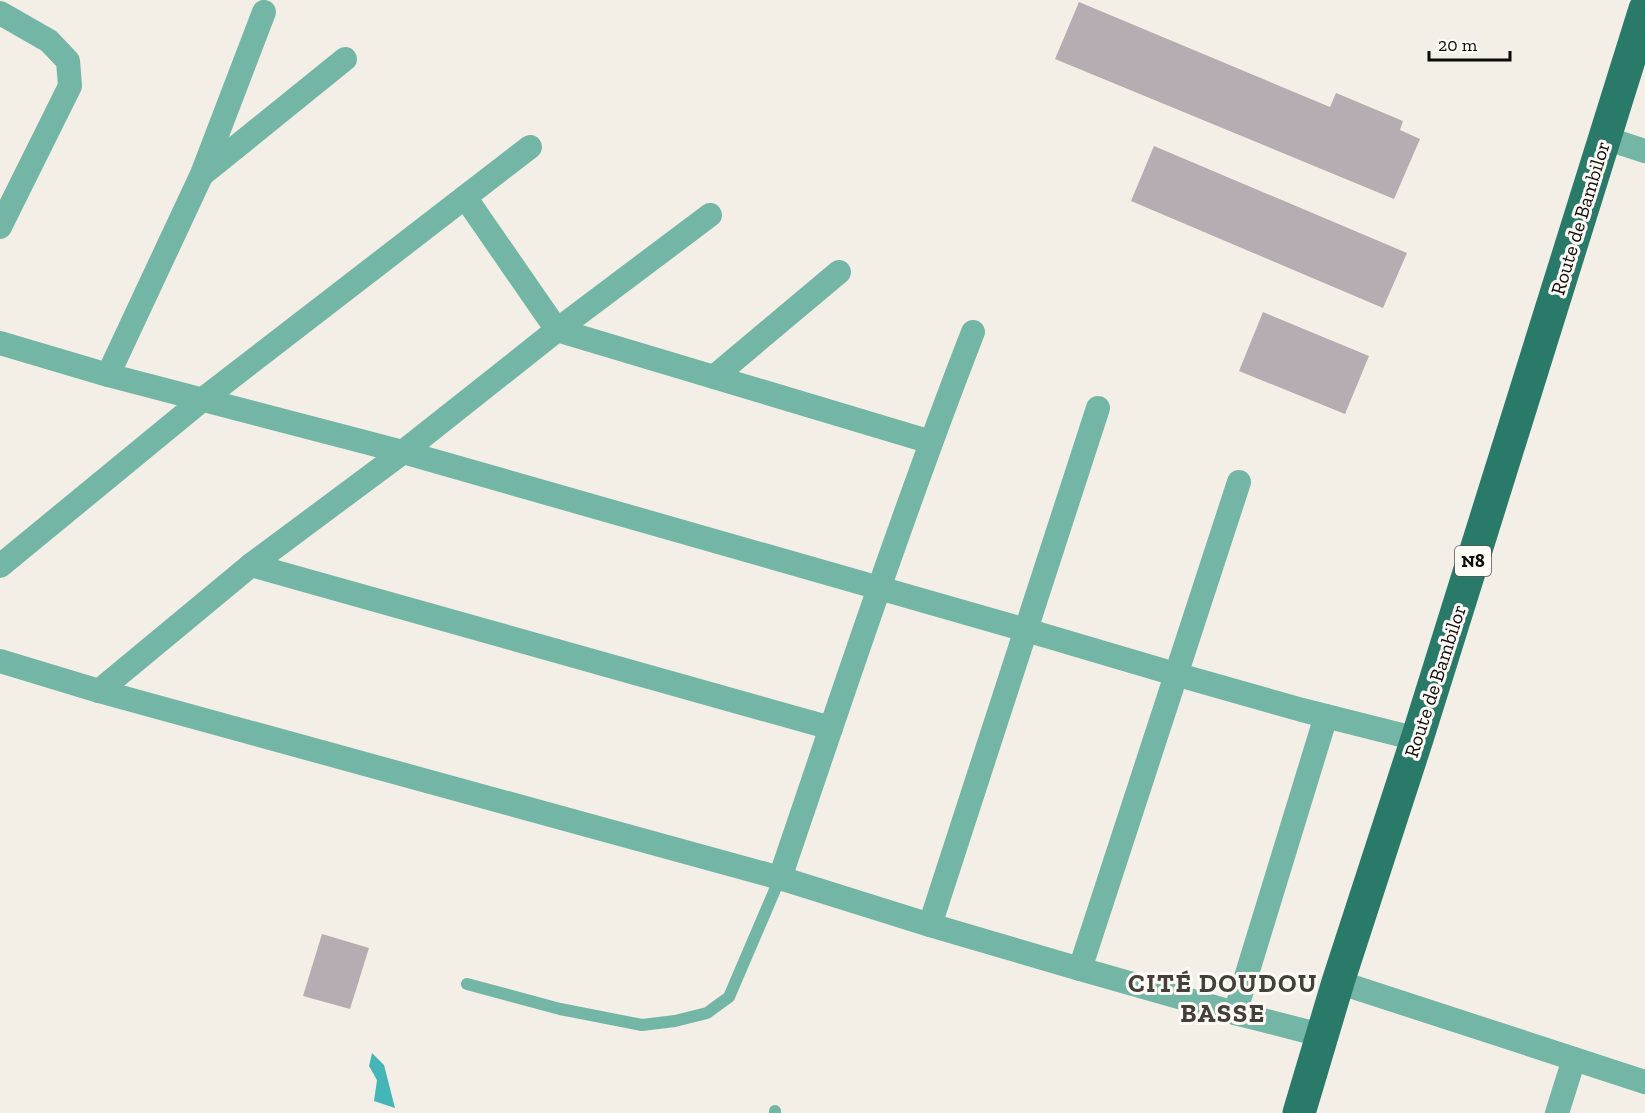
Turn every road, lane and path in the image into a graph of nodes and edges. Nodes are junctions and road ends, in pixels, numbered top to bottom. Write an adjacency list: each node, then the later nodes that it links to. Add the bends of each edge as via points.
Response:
1 (1645, 9): 5 (main road, Route de Bambilor / N8)
2 (264, 12): 8 (street)
3 (0, 13): 9 (street, via 49,41 68,61 70,86)
4 (345, 59): 8 (street)
5 (1605, 138): 7 (street); 33 (main road, Route de Bambilor / N8)
6 (530, 147): 10 (street)
7 (1645, 151)
8 (202, 174): 17 (street)
9 (8, 191): 12 (street)
10 (465, 197): 14 (street); 19 (street)
11 (710, 215): 14 (street)
12 (0, 227)
13 (839, 272): 18 (street)
14 (557, 330): 18 (street); 22 (street)
15 (973, 332): 21 (street)
16 (0, 343): 17 (street)
17 (108, 375): 19 (street)
18 (714, 377): 21 (street)
19 (202, 399): 22 (street); 24 (street)
20 (1098, 408): 27 (street)
21 (931, 442): 26 (street)
22 (403, 452): 25 (street); 26 (street)
23 (1239, 482): 29 (street)
24 (0, 566)
25 (251, 566): 30 (street); 32 (street)
26 (879, 588): 27 (street); 32 (street)
27 (1026, 630): 29 (street); 35 (street)
28 (0, 661): 30 (street)
29 (1175, 674): 31 (street); 36 (street)
30 (99, 691): 34 (street)
31 (1326, 716): 33 (street); 39 (street)
32 (831, 728): 34 (street)
33 (1417, 739): 37 (main road, Route de Bambilor / N8)
34 (780, 879): 35 (street); 38 (lane, via 729,997 707,1013 642,1025 560,1009)
35 (930, 925): 36 (street)
36 (1080, 969): 39 (street)
37 (1338, 982): 40 (main road, Route de Bambilor / N8); 41 (street)
38 (467, 984)
39 (1235, 1013): 40 (street)
40 (1322, 1035): 43 (main road, Route de Bambilor / N8)
41 (1574, 1059): 42 (street); 44 (street)
42 (1645, 1082)
43 (1299, 1113)
44 (1557, 1113)

